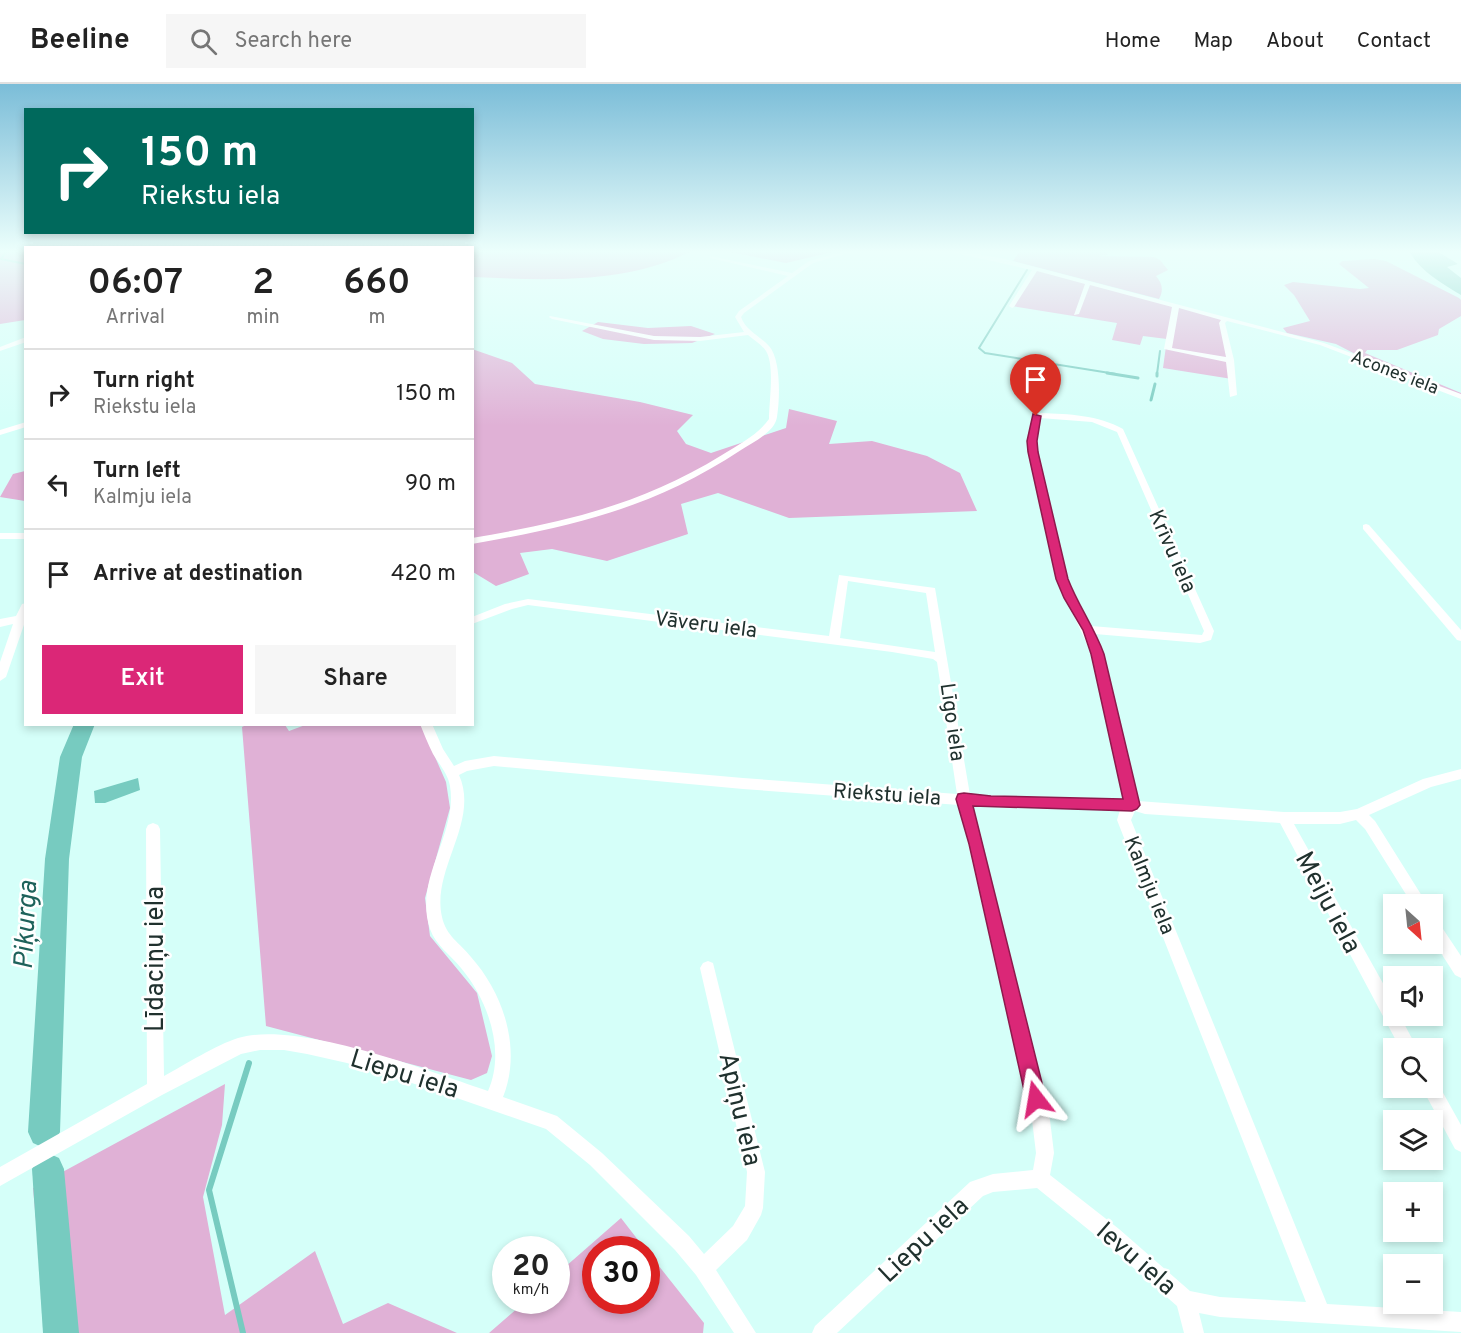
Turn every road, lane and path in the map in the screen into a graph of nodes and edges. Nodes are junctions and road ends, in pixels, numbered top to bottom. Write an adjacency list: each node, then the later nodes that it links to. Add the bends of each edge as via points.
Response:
1 (745, 309): 8 (street, via 738,317 739,323)
2 (1078, 309): 5 (street)
3 (1175, 309): 11 (street, via 1168,349)
4 (1193, 309): 7 (street, Acones iela)
5 (1076, 314)
6 (552, 317): 8 (street, via 654,339)
7 (1227, 318): 11 (street, via 1222,323); 13 (street, Acones iela, via 1322,344)
8 (750, 333): 20 (street, via 765,346 772,359 773,419 762,433 695,476 631,505 579,521)
9 (24, 340): 10 (street)
10 (0, 349)
11 (1230, 360): 12 (street)
12 (1233, 395)
13 (1461, 397)
14 (1041, 415): 25 (street, Kalmju iela, via 1036,416 1032,441 1035,464 1062,579); 25 (street, Krīvu iela, via 1091,420 1120,431 1209,631 1207,637 1200,639)
15 (24, 425): 16 (street)
16 (0, 433)
17 (1366, 527): 26 (street)
18 (0, 536): 19 (street)
19 (24, 536)
20 (474, 541)
21 (24, 608): 22 (street)
22 (19, 619): 24 (street); 29 (street)
23 (474, 620): 27 (street, Vāveru iela, via 528,602)
24 (0, 623)
25 (1089, 630): 34 (street, Kalmju iela)
26 (1461, 637)
27 (834, 641): 28 (street, Vāveru iela); 28 (street, Līgo iela, via 843,577 931,590)
28 (941, 659): 33 (street, Līgo iela)
29 (0, 677)
30 (427, 726): 31 (street, via 441,757)
31 (453, 772): 33 (street, Riekstu iela, via 494,761 669,779); 45 (street, via 458,809 433,889 433,903 438,930 488,994 504,1060)
32 (1461, 774): 35 (street, Riekstu iela, via 1428,783)
33 (964, 799): 34 (street, Riekstu iela); 48 (street, Līgo iela, via 1041,1120 1045,1153)
34 (1132, 805): 36 (street, Riekstu iela); 51 (street, Kalmju iela, via 1124,820)
35 (1359, 814): 36 (street, Riekstu iela); 38 (street)
36 (1284, 818): 42 (street, Meiju iela)
37 (153, 829): 43 (street, Līdaciņu iela)
38 (1414, 894)
39 (1443, 942): 41 (street)
40 (708, 968): 49 (street, Apiņu iela, via 756,1172 754,1208 745,1225)
41 (1461, 970)
42 (1404, 1038)
43 (156, 1089): 45 (street, Liepu iela, via 239,1046 284,1042 347,1055); 47 (street, Liepu iela)
44 (1436, 1098): 46 (street)
45 (493, 1100): 49 (street, Liepu iela, via 551,1122 566,1133 660,1220)
46 (1461, 1143)
47 (0, 1177)
48 (1040, 1179): 50 (street, Ievu iela); 54 (street, Liepu iela, via 993,1183 977,1190)
49 (703, 1268): 53 (street, Liepu iela)
50 (1185, 1300): 51 (street, Ievu iela, via 1220,1307); 55 (street)
51 (1321, 1314): 52 (street, Ievu iela)
52 (1461, 1322)
53 (746, 1333)
54 (822, 1333)
55 (1194, 1333)

